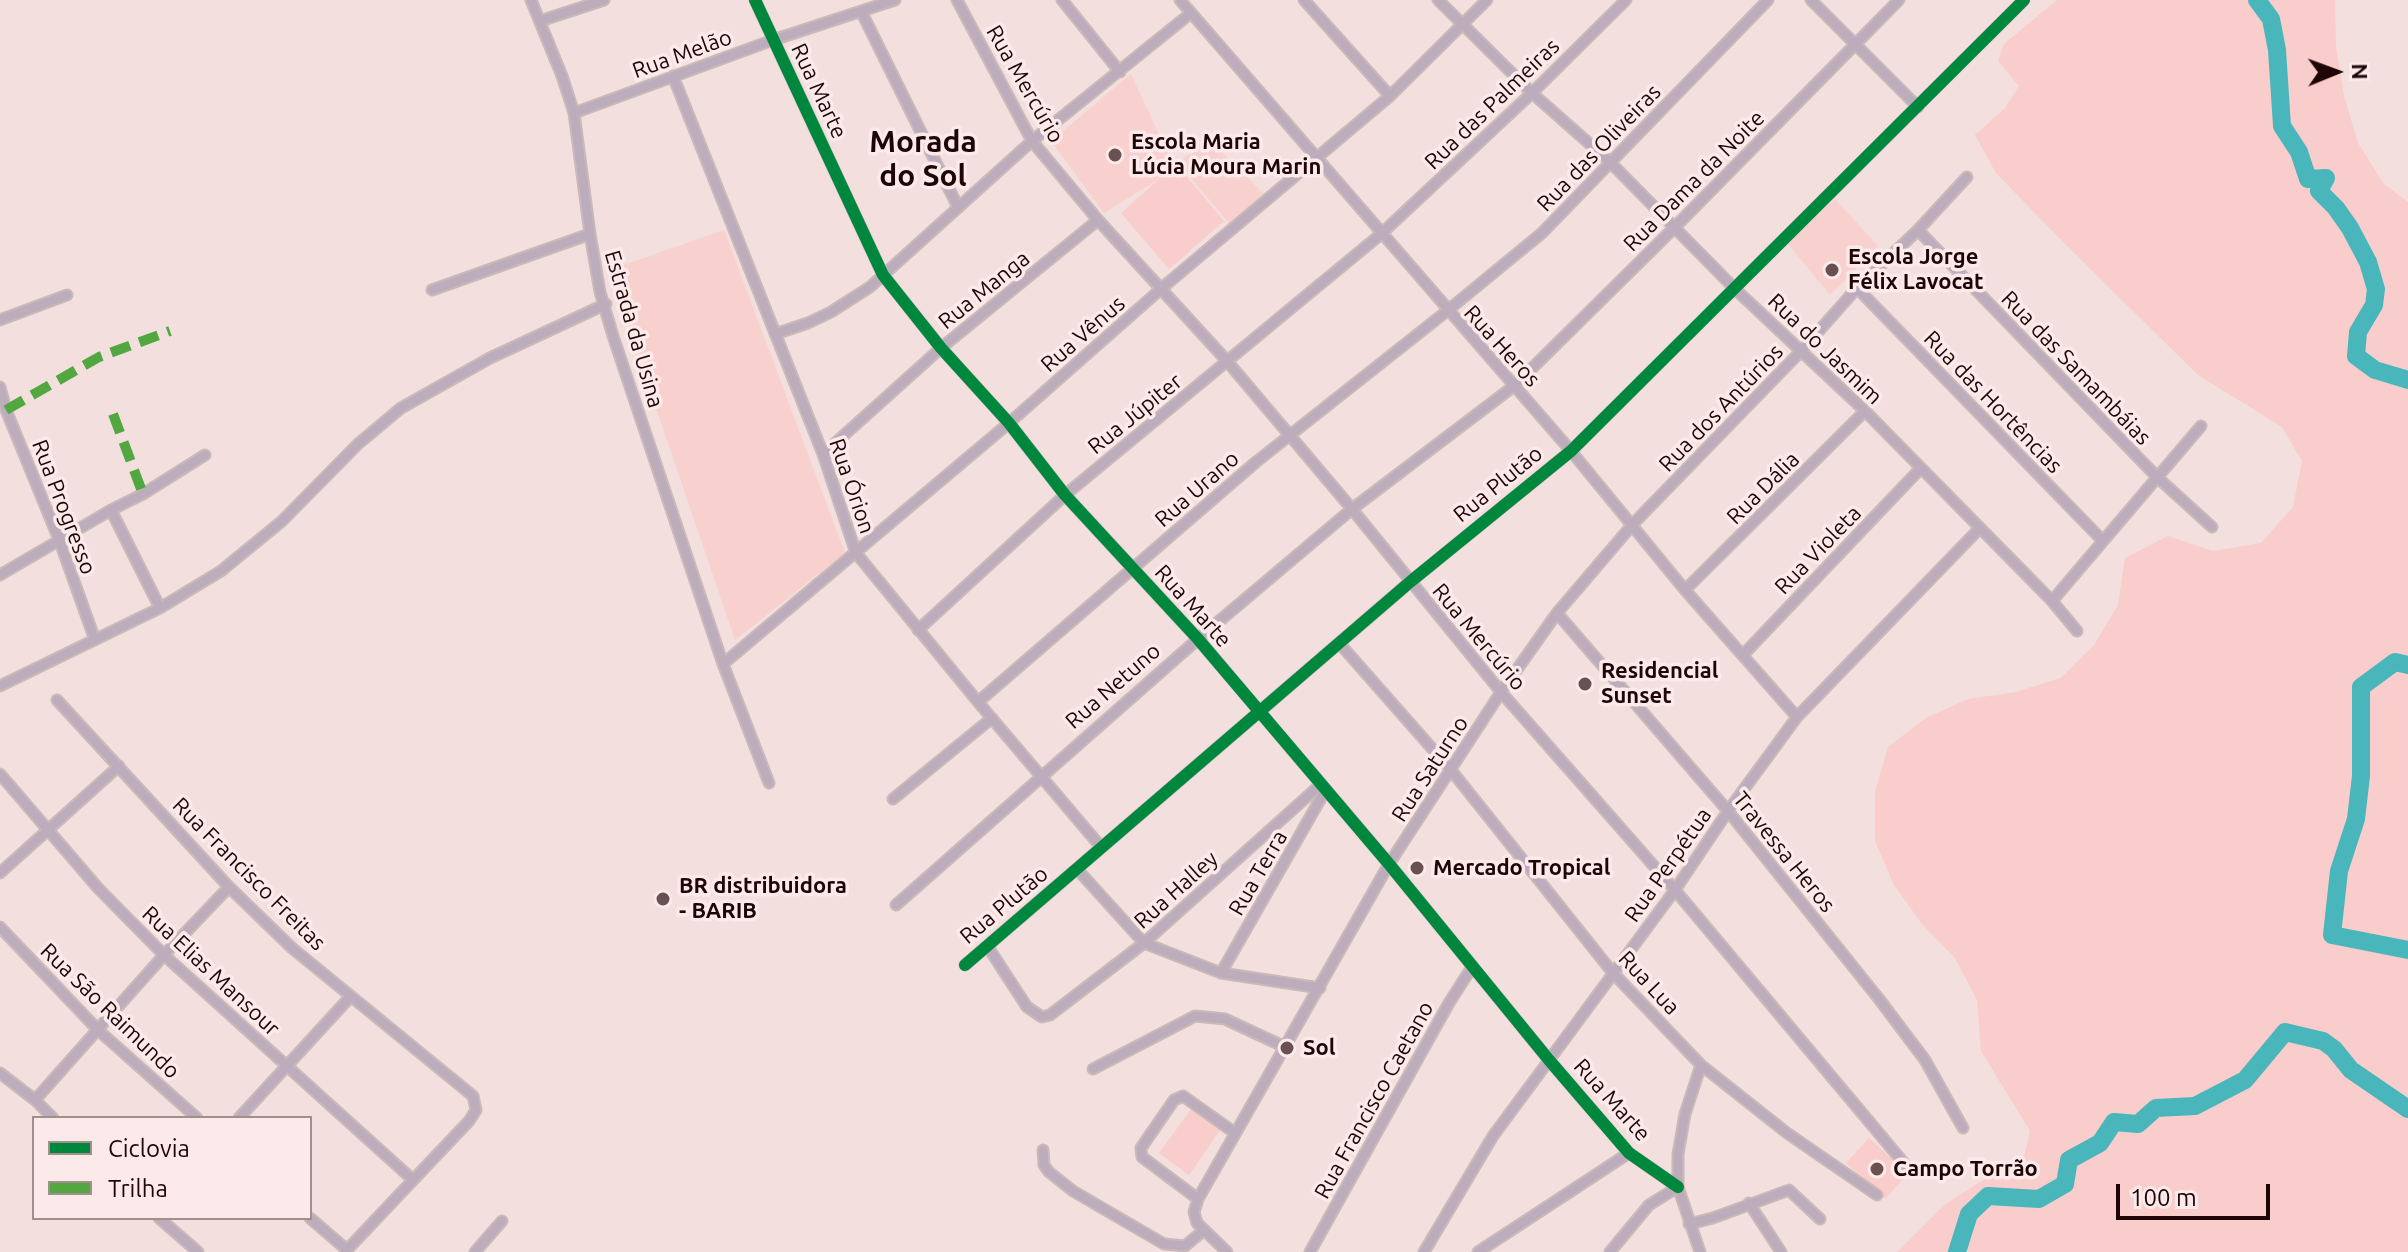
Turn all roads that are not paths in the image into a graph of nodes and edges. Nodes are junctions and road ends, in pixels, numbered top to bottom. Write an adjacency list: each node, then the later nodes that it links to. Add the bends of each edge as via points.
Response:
1 (531, 0): 18 (street, Estrada da Usina)
2 (604, 0): 18 (street)
3 (755, 0): 20 (street, Rua Marte)
4 (895, 0): 16 (street, Rua Melão)
5 (957, 0): 28 (street, Rua Mercúrio)
6 (1062, 0): 22 (street)
7 (1180, 0): 17 (street, Rua Heros)
8 (1304, 0): 25 (street)
9 (1438, 0): 19 (street, Rua do Jasmim)
10 (1487, 0): 19 (street, Rua Vênus)
11 (1626, 0): 24 (street, Rua das Palmeiras)
12 (1768, 0): 30 (street, Rua das Oliveiras)
13 (1811, 0): 21 (street)
14 (1899, 0): 21 (street, Rua Dama da Noite)
15 (2024, 0): 26 (street, Rua Plutão)
16 (861, 11): 20 (street, Rua Melão); 32 (street)
17 (1191, 13): 22 (street); 29 (street, Rua Heros)
18 (540, 21): 27 (street, Estrada da Usina)
19 (1463, 27): 24 (street, Rua do Jasmim); 25 (street, Rua Vênus)
20 (773, 40): 23 (street, Rua Melão); 38 (street, Rua Marte)
21 (1855, 42): 26 (street); 34 (street, Rua Dama da Noite)
22 (1120, 72): 28 (street)
23 (673, 76): 27 (street, Rua Melão); 47 (street, Rua Órion)
24 (1532, 93): 30 (street, Rua do Jasmim); 37 (street, Rua das Palmeiras)
25 (1390, 96): 29 (street, Rua Vênus)
26 (1918, 107): 40 (street, Rua Plutão)
27 (574, 113): 36 (street, Estrada da Usina)
28 (1032, 141): 32 (street); 33 (street, Rua Mercúrio)
29 (1317, 159): 37 (street, Rua Heros); 39 (street, Rua Vênus)
30 (1609, 161): 34 (street, Rua do Jasmim); 45 (street, Rua das Oliveiras, via 1542,233)
31 (1967, 177): 35 (street, Rua dos Antúrios)
32 (958, 207): 38 (street)
33 (1098, 220): 39 (street, Rua Mercúrio); 48 (street, Rua Manga)
34 (1674, 228): 40 (street, Rua do Jasmim); 51 (street, Rua Dama da Noite)
35 (1918, 230): 41 (street, Rua dos Antúrios); 62 (street, Rua das Samambáias)
36 (590, 234): 42 (street); 44 (street, Estrada da Usina)
37 (1381, 234): 45 (street, Rua Heros); 50 (street, Rua Júpiter)
38 (883, 275): 47 (street, via 831,312); 48 (street, Rua Marte)
39 (1162, 288): 50 (street, Rua Mercúrio); 55 (street, Rua Vênus)
40 (1734, 288): 49 (street, Rua do Jasmim); 58 (street, Rua Plutão)
41 (1857, 288): 49 (street, Rua dos Antúrios); 69 (street, Rua das Hortências)
42 (432, 290)
43 (67, 295): 46 (street)
44 (606, 304): 77 (street, via 490,358 401,408 282,521 221,571); 85 (street, Estrada da Usina)
45 (1447, 311): 51 (street, Rua Heros); 57 (street, Rua Urano)
46 (0, 320)
47 (775, 334): 59 (street, Rua Órion)
48 (941, 348): 55 (street, Rua Marte); 59 (street, Rua Manga)
49 (1802, 350): 54 (street, Rua do Jasmim); 66 (street, Rua dos Antúrios)
50 (1227, 361): 57 (street, Rua Mercúrio); 63 (street, Rua Júpiter)
51 (1514, 386): 58 (street, Rua Heros); 64 (street, Rua Netuno)
52 (0, 387): 53 (street, Rua Progresso)
53 (3, 411): 70 (street, Rua Progresso)
54 (1865, 411): 61 (street, Rua do Jasmim); 75 (street, Rua Dália)
55 (1009, 423): 63 (street, Rua Marte); 71 (street, Rua Vênus)
56 (2201, 426): 62 (street)
57 (1288, 436): 64 (street, Rua Mercúrio); 72 (street, Rua Urano)
58 (1571, 451): 66 (street, Rua Heros); 74 (street, Rua Plutão)
59 (823, 454): 71 (street, Rua Órion)
60 (205, 455): 65 (street)
61 (1920, 469): 68 (street, Rua do Jasmim); 84 (street, Rua Violeta)
62 (2157, 477): 67 (street, Rua das Samambáias); 69 (street)
63 (1065, 495): 72 (street, Rua Marte); 79 (street, Rua Júpiter)
64 (1352, 509): 74 (street, Rua Mercúrio); 81 (street, Rua Netuno)
65 (111, 510): 70 (street); 77 (street)
66 (1633, 524): 75 (street, Rua Heros); 78 (street, Rua Saturno)
67 (2212, 527)
68 (1979, 529): 76 (street, Rua do Jasmim); 91 (street, Rua Perpétua)
69 (2103, 541): 76 (street)
70 (60, 542): 73 (street); 82 (street, Rua Progresso)
71 (856, 553): 79 (street, Rua Órion); 85 (street, Rua Vênus)
72 (1132, 568): 81 (street, Rua Marte); 89 (street, Rua Urano)
73 (0, 575)
74 (1410, 582): 83 (street, Rua Plutão); 87 (street, Rua Mercúrio)
75 (1685, 590): 84 (street, Rua Heros)
76 (2052, 601): 80 (street, Rua do Jasmim)
77 (160, 608): 82 (street)
78 (1557, 613): 87 (street, Rua Saturno); 100 (street, Travessa Heros)
79 (918, 630): 89 (street, Rua Órion)
80 (2077, 631)
81 (1198, 639): 90 (street, Rua Marte); 96 (street, Rua Netuno)
82 (95, 640): 86 (street)
83 (1340, 644): 90 (street, Rua Plutão); 94 (street, Rua Lua)
84 (1743, 655): 91 (street, Rua Heros)
85 (723, 664): 97 (street, Estrada da Usina)
86 (2, 682)
87 (1501, 692): 94 (street, Rua Saturno); 107 (street, Rua Mercúrio)
88 (57, 700): 93 (street, Rua Francisco Freitas)
89 (978, 702): 92 (street, Rua Órion)
90 (1259, 712): 98 (street, Rua Marte); 102 (street, Rua Plutão)
91 (1797, 717): 100 (street, Rua Perpétua)
92 (992, 718): 96 (street, Rua Órion); 99 (street)
93 (119, 766): 101 (street); 106 (street, Rua Francisco Freitas)
94 (1451, 770): 103 (street, Rua Saturno); 116 (street, Rua Lua)
95 (0, 774): 101 (street, Rua Elias Mansour)
96 (1042, 776): 102 (street, Rua Órion); 108 (street, Rua Netuno)
97 (769, 783)
98 (1323, 788): 103 (street, Rua Marte); 110 (street, Rua Halley); 115 (street, Rua Terra)
99 (893, 799)
100 (1728, 811): 107 (street, Rua Perpétua); 130 (street, Travessa Heros, via 1925,1060)
101 (50, 830): 105 (street); 112 (street, Rua Elias Mansour)
102 (1101, 847): 104 (street, Rua Plutão)
103 (1389, 864): 114 (street, Rua Marte); 117 (street, Rua Saturno)
104 (1077, 869): 110 (street); 111 (street, Rua Plutão)
105 (0, 873)
106 (229, 887): 112 (street); 118 (street, Rua Francisco Freitas)
107 (1675, 890): 116 (street, Rua Perpétua); 134 (street, Rua Mercúrio)
108 (896, 905)
109 (0, 927): 119 (street, Rua São Raimundo)
110 (1144, 943): 111 (street, Rua Halley, via 1042,1017 1027,1007); 115 (street)
111 (988, 947): 113 (street, Rua Plutão)
112 (164, 955): 119 (street); 122 (street, Rua Elias Mansour)
113 (965, 965)
114 (1472, 967): 121 (street, Rua Marte); 150 (street, Rua Francisco Caetano)
115 (1221, 973): 117 (street)
116 (1613, 973): 121 (street, Rua Perpétua); 123 (street, Rua Lua)
117 (1320, 988): 120 (street, Rua Saturno)
118 (351, 996): 122 (street); 135 (street, Rua Francisco Freitas, via 473,1096 476,1110 469,1121)
119 (98, 1030): 126 (street); 128 (street, Rua São Raimundo)
120 (1287, 1048): 124 (street, via 1225,1019 1195,1016); 131 (street, Rua Saturno)
121 (1549, 1060): 133 (street, Rua Marte); 151 (street, Rua Perpétua, via 1493,1136)
122 (287, 1065): 129 (street); 135 (street, Rua Elias Mansour)
123 (1701, 1065): 136 (street, via 1685,1114); 137 (street, Rua Lua)
124 (1093, 1069)
125 (0, 1073): 126 (street)
126 (35, 1100): 127 (street)
127 (51, 1116)
128 (195, 1116)
129 (241, 1116)
130 (1963, 1128)
131 (1235, 1133): 138 (street, Rua Saturno); 138 (street, via 1183,1096 1174,1100 1141,1148 1142,1157)
132 (1043, 1150): 145 (street, via 1049,1172 1073,1191 1164,1244 1185,1246)
133 (1629, 1153): 136 (street, Rua Marte); 152 (street)
134 (1908, 1168)
135 (412, 1179): 146 (street)
136 (1678, 1187): 144 (street); 153 (street, via 1649,1205)
137 (1877, 1195)
138 (1198, 1199): 145 (street, Rua Saturno, via 1195,1218)
139 (1749, 1203): 140 (street, via 1789,1190); 144 (street); 155 (street)
140 (1820, 1219)
141 (161, 1220): 147 (street)
142 (312, 1220): 146 (street)
143 (502, 1221): 148 (street)
144 (1689, 1224): 154 (street)
145 (1203, 1231): 149 (street)
146 (346, 1251)
147 (198, 1252)
148 (475, 1252)
149 (1227, 1252)
150 (1310, 1252)
151 (1424, 1252)
152 (1478, 1252)
153 (1610, 1252)
154 (1700, 1252)
155 (1781, 1252)

